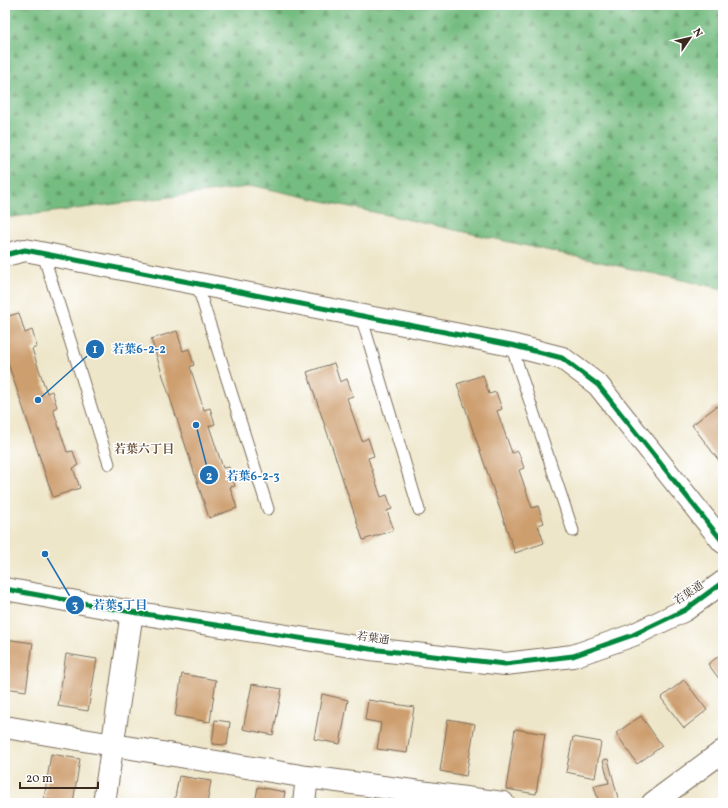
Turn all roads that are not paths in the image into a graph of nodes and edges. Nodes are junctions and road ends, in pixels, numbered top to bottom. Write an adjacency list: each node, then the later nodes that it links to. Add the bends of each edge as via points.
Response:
1 (43, 254): 2 (street, via 25,250); 3 (street); 6 (lane)
2 (5, 255)
3 (197, 284): 4 (street); 7 (lane)
4 (361, 316): 5 (street); 8 (lane)
5 (511, 345): 9 (lane); 10 (street, via 562,358 598,386)
6 (109, 464)
7 (268, 509)
8 (419, 510)
9 (573, 531)
10 (723, 542)
11 (723, 582): 13 (street, 若葉通, via 685,610 633,634 572,656 505,664 370,649)
12 (5, 589): 13 (street, 若葉通)
13 (132, 612): 15 (street)
14 (5, 727): 15 (street)
15 (114, 746): 17 (street); 18 (street)
16 (723, 751): 21 (street)
17 (307, 777): 19 (street); 20 (street)
18 (104, 803)
19 (304, 803)
20 (503, 803)
21 (654, 803)

